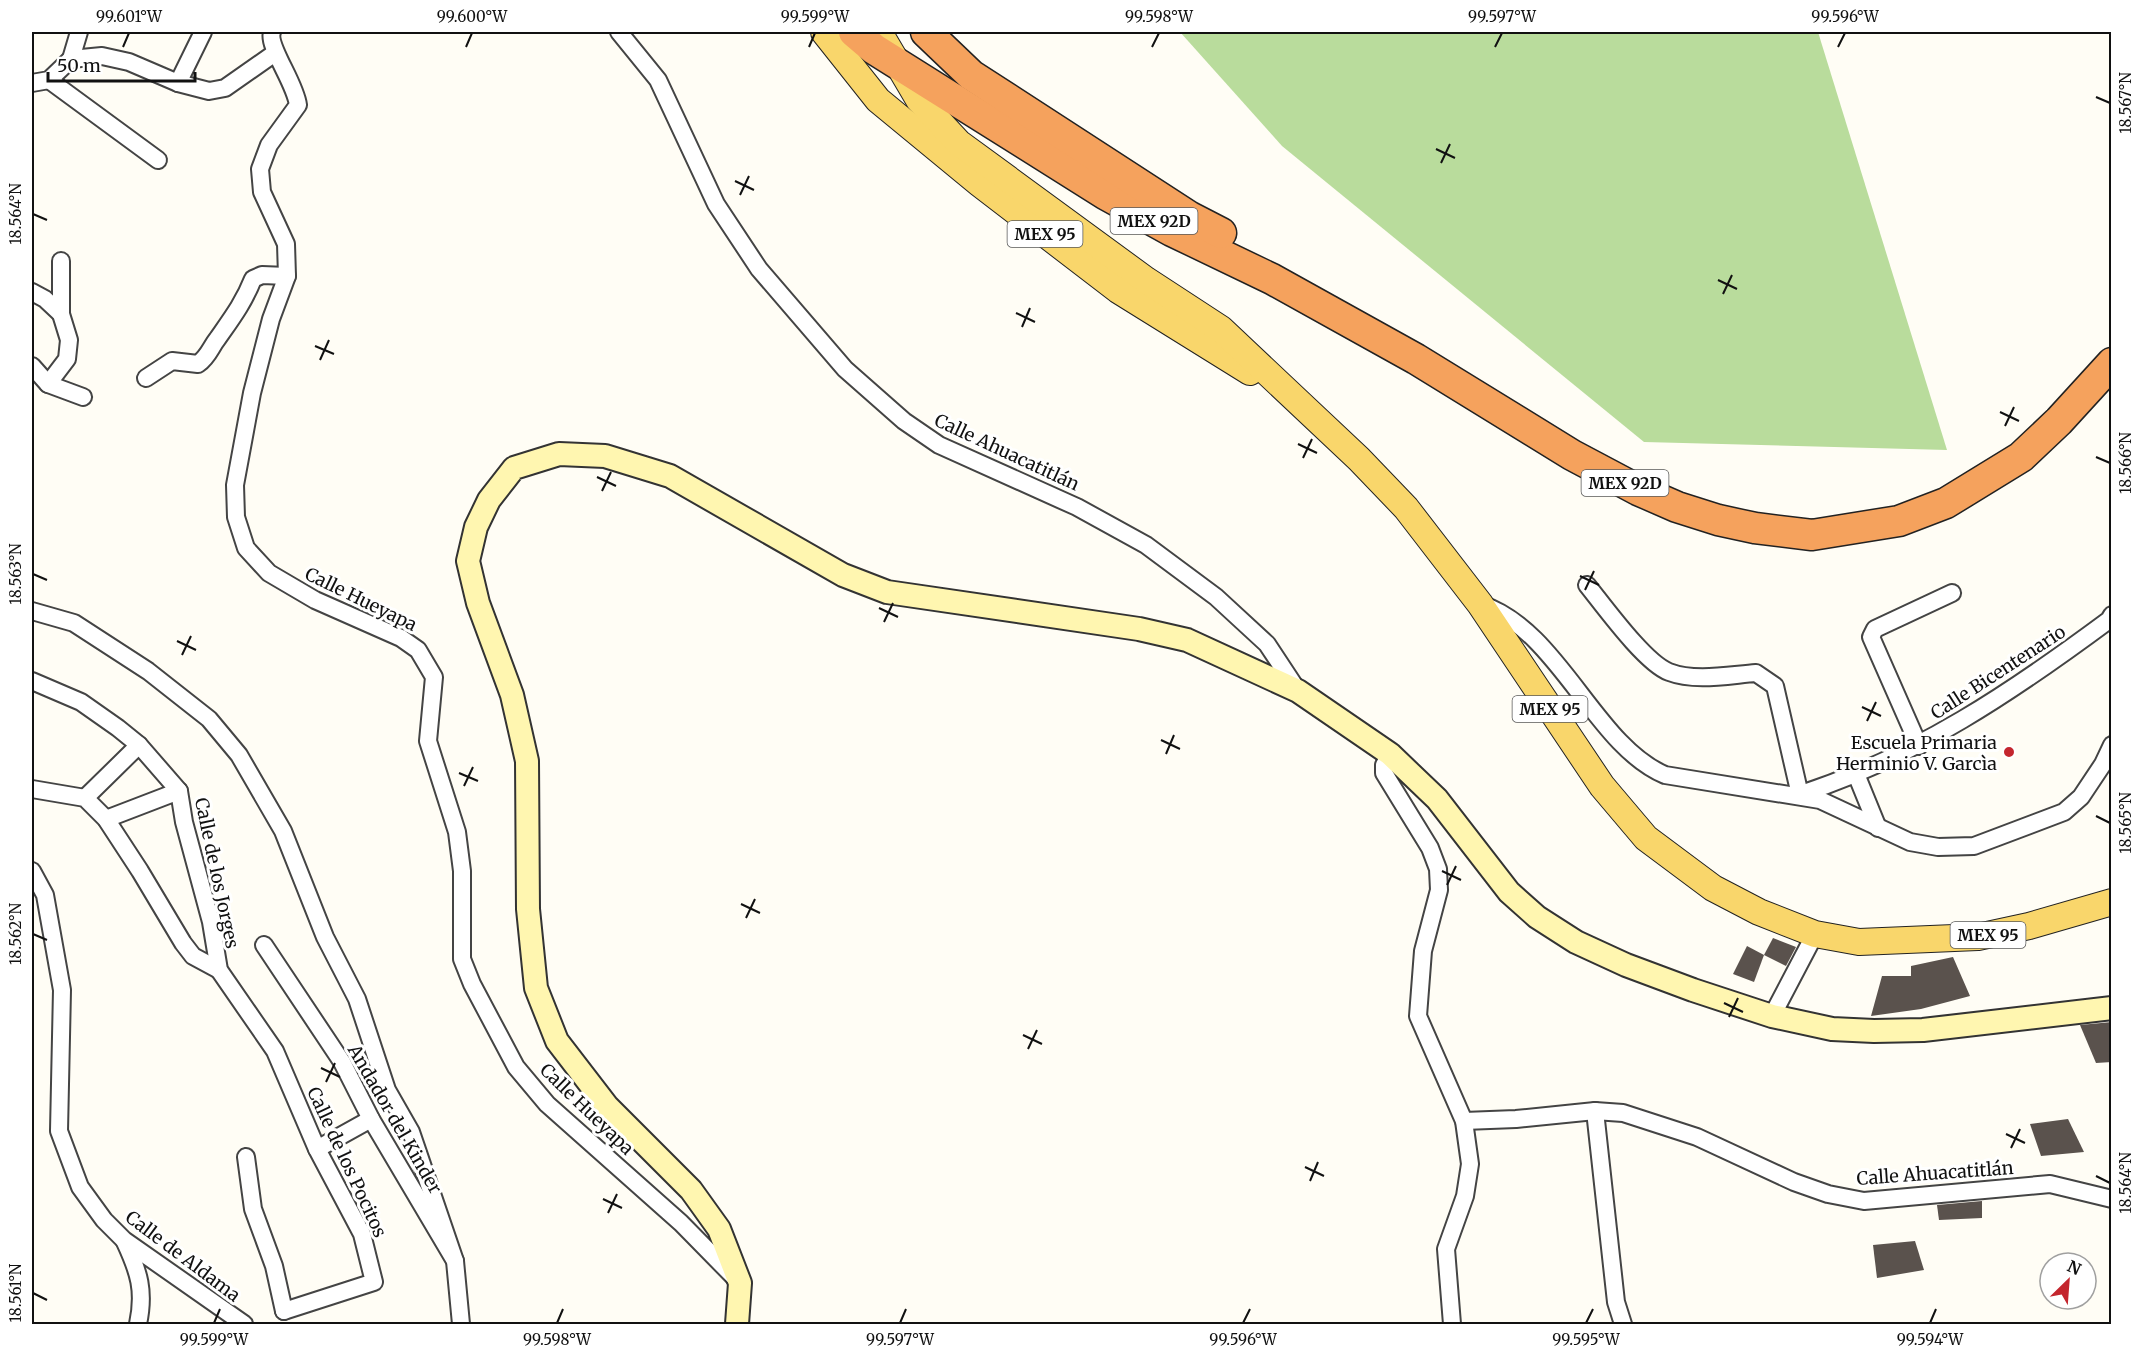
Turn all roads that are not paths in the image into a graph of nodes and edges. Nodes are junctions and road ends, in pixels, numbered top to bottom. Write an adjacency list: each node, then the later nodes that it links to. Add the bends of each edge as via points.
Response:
1 (80, 32): 10 (street)
2 (203, 32): 14 (street)
3 (272, 32): 9 (street)
4 (619, 32): 33 (street, Calle Ahuacatitlán, via 658,81 716,204 759,269 845,369 904,421 939,445 1077,507 1146,545 1216,597 1267,645)
5 (824, 32): 26 (main road, MEX 95, via 878,100 980,184 1118,290)
6 (854, 32): 11 (highway, MEX 92D)
7 (879, 32): 11 (main road, MEX 95)
8 (926, 32): 20 (highway, MEX 92D, via 970,75 1190,217 1281,263 1358,311)
9 (275, 53): 14 (street, via 225,88 209,91); 17 (street, Calle Hueyapa, via 286,67 298,105 269,145 260,169 262,192 286,244)
10 (71, 59): 12 (street); 14 (street, via 102,56 129,62)
11 (901, 67): 20 (highway, MEX 92D, via 1105,194 1272,279); 26 (main road, MEX 95, via 919,100 959,143 1221,330)
12 (49, 80): 13 (street); 15 (street)
13 (32, 83)
14 (178, 83)
15 (158, 160)
16 (61, 261): 19 (street)
17 (287, 276): 23 (street, via 262,275 253,279 244,303 203,361 172,361); 60 (street, Calle Hueyapa, via 260,360 235,485 236,518 246,548 278,579 401,638 418,650 434,676 428,741 457,832 462,871 462,959 472,984 516,1067 547,1104 681,1223)
18 (32, 292): 19 (street)
19 (61, 314): 24 (street, via 69,340 67,359)
20 (1416, 359): 21 (highway, MEX 92D, via 1572,455 1648,495 1718,520 1812,535 1899,520 1946,502 2021,458)
21 (2112, 363)
22 (32, 366): 24 (street)
23 (146, 378)
24 (48, 384): 25 (street)
25 (83, 397)
26 (1297, 400): 29 (main road, MEX 95, via 1406,508)
27 (1587, 585): 41 (street, via 1633,640 1669,672 1701,676 1756,673 1766,678 1774,686)
28 (1952, 592): 36 (street, via 1875,629 1871,637)
29 (1480, 604): 41 (street, via 1506,614 1519,625 1573,682 1633,756 1650,768 1665,775); 47 (main road, MEX 95, via 1586,762 1646,838 1713,888)
30 (32, 611): 59 (street, via 74,623 148,671 209,719 239,755 283,831 325,937 357,999 387,1090 411,1132)
31 (2112, 615): 36 (street, Calle Bicentenario, via 2046,666)
32 (32, 681): 34 (street, Calle de los Jorges, via 81,702)
33 (1298, 691): 37 (main road); 60 (main road, via 1186,640 1138,629 887,592 843,575 670,476 605,456 559,454 514,468 489,500 476,526 468,561 478,603 512,695 527,761 528,909 536,988 556,1041 607,1106 691,1190 719,1228)
34 (139, 745): 40 (street, Calle de los Jorges); 42 (street)
35 (2112, 745): 44 (street, via 2082,797 2064,812 1999,838 1974,846 1938,847 1910,842)
36 (1919, 746): 38 (street, Calle Bicentenario)
37 (1390, 754): 51 (main road, via 1437,799 1509,892 1537,917 1576,942 1626,965); 54 (street, via 1384,773 1430,848 1438,869 1439,890 1423,951 1418,1016)
38 (1856, 774): 41 (street, Calle Bicentenario); 44 (street)
39 (32, 789): 42 (street)
40 (179, 791): 43 (street); 49 (street, Calle de los Jorges)
41 (1800, 795): 44 (street, via 1841,809)
42 (85, 798): 43 (street)
43 (106, 819): 49 (street, via 183,944 193,956)
44 (1878, 828)
45 (32, 871): 58 (street, Calle de Aldama, via 45,895 63,990 59,1131 80,1187)
46 (2112, 902): 47 (main road, MEX 95, via 1978,937 1859,942)
47 (1815, 934): 51 (street)
48 (264, 945): 53 (street, Andador del Kinder, via 342,1062)
49 (219, 970): 55 (street, Calle de los Pocitos, via 275,1051)
50 (2112, 1008): 51 (main road, via 1923,1030 1832,1029)
51 (1772, 1016)
52 (1595, 1111): 54 (street, Calle Ahuacatitlán); 57 (street, Calle Ahuacatitlán, via 1654,1121 1794,1182 1864,1201 2050,1184); 67 (street, via 1616,1302)
53 (371, 1119): 55 (street); 59 (street, Andador del Kinder)
54 (1464, 1121): 66 (street, via 1470,1164 1465,1196 1446,1250)
55 (317, 1149): 61 (street, Calle de los Pocitos, via 362,1234 374,1282)
56 (246, 1157): 61 (street, via 253,1209 274,1266)
57 (2112, 1199)
58 (124, 1240): 62 (street, via 140,1275); 63 (street, Calle de Aldama)
59 (455, 1261): 64 (street, Andador del Kinder)
60 (740, 1283): 65 (main road)
61 (281, 1318)
62 (138, 1324)
63 (244, 1324)
64 (461, 1324)
65 (737, 1324)
66 (1452, 1324)
67 (1623, 1324)

